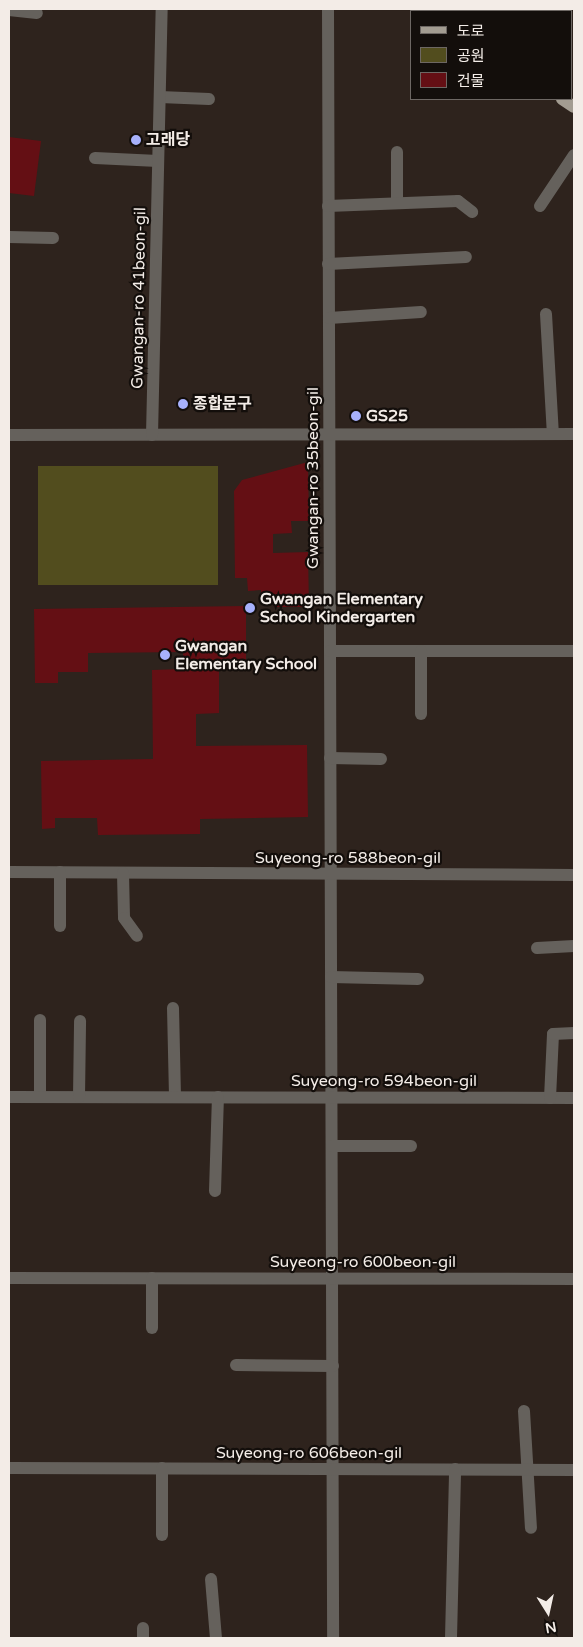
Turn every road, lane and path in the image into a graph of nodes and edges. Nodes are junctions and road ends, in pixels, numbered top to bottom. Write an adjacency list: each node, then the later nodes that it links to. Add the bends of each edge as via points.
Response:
1 (162, 9): 5 (street, Gwangan-ro 41beon-gil)
2 (328, 9): 14 (street, Gwangan-ro 35beon-gil)
3 (9, 10): 4 (street)
4 (37, 13)
5 (160, 98): 6 (street); 12 (street, Gwangan-ro 41beon-gil)
6 (209, 99)
7 (564, 100): 8 (main road)
8 (574, 107)
9 (397, 152): 13 (street)
10 (574, 155): 15 (street)
11 (95, 158): 12 (street)
12 (158, 161): 27 (street, Gwangan-ro 41beon-gil)
13 (397, 203): 14 (street); 16 (street, via 458,201)
14 (328, 206): 20 (street, Gwangan-ro 35beon-gil)
15 (540, 206)
16 (472, 212)
17 (9, 237): 18 (street)
18 (53, 238)
19 (466, 257): 20 (street)
20 (328, 264): 23 (street, Gwangan-ro 35beon-gil)
21 (421, 312): 23 (street)
22 (546, 314): 24 (street)
23 (329, 318): 28 (street, Gwangan-ro 35beon-gil)
24 (553, 434): 25 (street); 28 (street)
25 (574, 434)
26 (9, 435): 27 (street)
27 (152, 435): 28 (street)
28 (329, 435): 29 (street, Gwangan-ro 35beon-gil)
29 (330, 651): 30 (street); 33 (street, Gwangan-ro 35beon-gil)
30 (421, 651): 31 (street); 32 (street)
31 (574, 651)
32 (421, 714)
33 (330, 758): 34 (street); 38 (street, Gwangan-ro 35beon-gil)
34 (382, 759)
35 (9, 872): 36 (street, Suyeong-ro 588beon-gil)
36 (60, 872): 37 (street, Suyeong-ro 588beon-gil); 40 (street)
37 (122, 873): 38 (street, Suyeong-ro 588beon-gil); 41 (street, via 124,918)
38 (331, 874): 39 (street, Suyeong-ro 588beon-gil); 44 (street, Gwangan-ro 35beon-gil)
39 (574, 875)
40 (60, 926)
41 (137, 936)
42 (574, 946): 43 (street)
43 (537, 948)
44 (331, 977): 45 (street); 55 (street, Gwangan-ro 35beon-gil)
45 (418, 980)
46 (172, 1008): 53 (street)
47 (40, 1020): 51 (street)
48 (80, 1021): 52 (street)
49 (574, 1033): 56 (street, via 552,1034)
50 (9, 1097): 51 (street, Suyeong-ro 594beon-gil)
51 (40, 1097): 52 (street, Suyeong-ro 594beon-gil)
52 (79, 1097): 53 (street, Suyeong-ro 594beon-gil)
53 (175, 1097): 54 (street, Suyeong-ro 594beon-gil)
54 (218, 1097): 55 (street, Suyeong-ro 594beon-gil); 60 (street)
55 (332, 1097): 56 (street, Suyeong-ro 594beon-gil); 58 (street, Gwangan-ro 35beon-gil)
56 (550, 1098): 57 (street, Suyeong-ro 594beon-gil)
57 (574, 1098)
58 (332, 1146): 59 (street); 63 (street, Gwangan-ro 35beon-gil)
59 (411, 1146)
60 (215, 1191)
61 (9, 1278): 62 (street, Suyeong-ro 600beon-gil)
62 (152, 1278): 63 (street, Suyeong-ro 600beon-gil); 65 (street)
63 (332, 1278): 64 (street, Suyeong-ro 600beon-gil); 67 (street, Gwangan-ro 35beon-gil)
64 (574, 1279)
65 (152, 1328)
66 (236, 1365): 67 (street)
67 (333, 1366): 71 (street, Gwangan-ro 35beon-gil)
68 (524, 1411): 73 (street)
69 (9, 1468): 70 (street, Suyeong-ro 606beon-gil)
70 (162, 1468): 71 (street, Suyeong-ro 606beon-gil); 76 (street)
71 (333, 1469): 72 (street, Suyeong-ro 606beon-gil); 79 (street, Gwangan-ro 35beon-gil)
72 (455, 1469): 73 (street, Suyeong-ro 606beon-gil); 80 (street)
73 (528, 1470): 74 (street, Suyeong-ro 606beon-gil); 75 (street)
74 (574, 1470)
75 (532, 1528)
76 (162, 1535)
77 (211, 1579): 78 (street)
78 (216, 1638)
79 (333, 1638)
80 (451, 1638)

